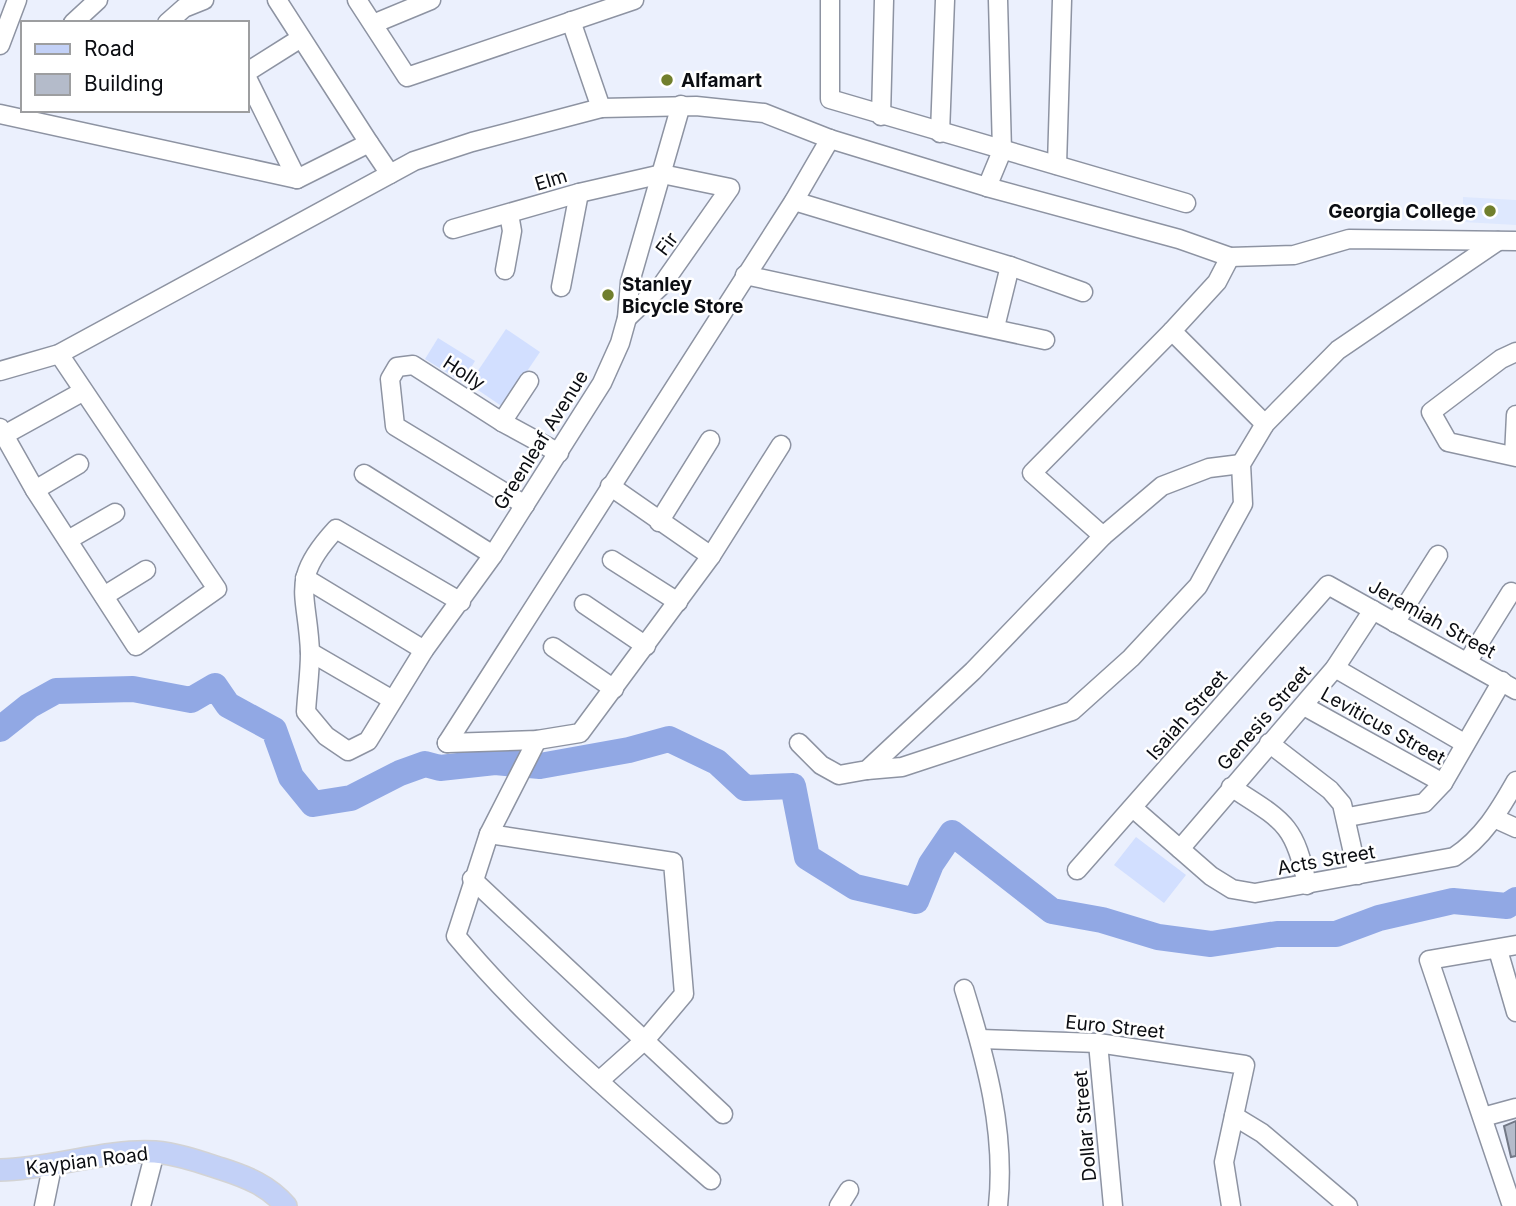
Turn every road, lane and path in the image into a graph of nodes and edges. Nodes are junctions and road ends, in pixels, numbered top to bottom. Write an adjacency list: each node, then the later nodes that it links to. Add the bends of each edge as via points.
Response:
1 (17, 0): 18 (street)
2 (98, 0): 13 (street)
3 (204, 0): 14 (street, via 184,8)
4 (277, 0): 17 (street)
5 (357, 0): 16 (street)
6 (431, 0): 16 (street)
7 (634, 0): 15 (street)
8 (830, 0): 25 (street, via 830,99)
9 (884, 0): 25 (street)
10 (945, 0): 26 (street)
11 (998, 0): 29 (street)
12 (1062, 0): 30 (street)
13 (75, 21)
14 (169, 21)
15 (571, 21): 16 (street, via 407,77); 22 (street)
16 (373, 23)
17 (301, 38): 19 (street); 28 (street)
18 (0, 45)
19 (248, 71)
20 (248, 80): 33 (street)
21 (681, 105): 22 (street); 27 (street, via 764,113); 32 (street, Greenleaf Avenue)
22 (601, 108): 31 (street, via 472,142)
23 (0, 114): 24 (street)
24 (37, 116): 33 (street)
25 (881, 116): 26 (street)
26 (940, 133): 29 (street)
27 (830, 138): 34 (street); 36 (street)
28 (369, 143): 31 (street); 33 (street)
29 (1002, 151): 30 (street); 34 (street)
30 (1057, 165): 37 (street)
31 (390, 174): 52 (street)
32 (662, 174): 35 (street, Elm); 47 (street, Greenleaf Avenue, via 630,282); 47 (street, Fir, via 730,187 662,285)
33 (297, 178)
34 (987, 187): 41 (street)
35 (579, 193): 38 (street, Elm); 45 (street)
36 (794, 201): 42 (street); 44 (street)
37 (1186, 202)
38 (509, 214): 39 (street, Elm); 43 (street, via 512,231)
39 (453, 229)
40 (1507, 241): 41 (street, via 1349,239 1294,255); 58 (street, via 1338,350)
41 (1230, 257): 49 (street, via 1217,282)
42 (1010, 266): 46 (street); 48 (street)
43 (505, 270)
44 (745, 275): 48 (street); 67 (street)
45 (561, 287)
46 (1083, 292)
47 (627, 317): 62 (street, Greenleaf Avenue, via 602,383)
48 (995, 327): 50 (street)
49 (1172, 331): 58 (street); 72 (street, via 1032,472)
50 (1045, 340)
51 (1516, 352): 63 (street, via 1431,412 1448,442)
52 (60, 354): 53 (street); 55 (street)
53 (0, 371)
54 (529, 381): 57 (street)
55 (82, 392): 59 (street); 82 (street, via 217,589 136,646)
56 (1516, 415): 63 (street)
57 (502, 422): 62 (street, Holly); 69 (street, Holly, via 413,365 397,368 390,379 395,426)
58 (1265, 424): 65 (street)
59 (2, 431): 68 (street)
60 (710, 440): 71 (street)
61 (781, 445): 76 (street)
62 (559, 453): 69 (street, Greenleaf Avenue)
63 (1515, 456)
64 (79, 464): 68 (street)
65 (1241, 464): 72 (street, via 1209,468 1162,486); 102 (street, via 1243,504 1198,586 1131,658 1073,711 902,767)
66 (364, 474): 74 (street)
67 (610, 486): 71 (street); 101 (street, via 447,743)
68 (35, 490): 73 (street)
69 (525, 505): 74 (street, Greenleaf Avenue)
70 (115, 513): 73 (street)
71 (659, 522): 76 (street)
72 (1103, 536): 102 (street, via 973,671)
73 (68, 540): 82 (street)
74 (493, 555): 83 (street, Greenleaf Avenue)
75 (1438, 555): 87 (street)
76 (710, 556): 84 (street)
77 (612, 560): 84 (street)
78 (146, 570): 82 (street)
79 (305, 578): 83 (street, via 318,549 336,528); 90 (street); 91 (street, via 302,596)
80 (1328, 585): 86 (street, Jeremiah Street); 106 (street, Isaiah Street)
81 (1511, 592): 92 (street)
82 (104, 596)
83 (461, 602): 90 (street, Greenleaf Avenue)
84 (678, 602): 88 (street)
85 (584, 604): 88 (street)
86 (1373, 610): 87 (street, Jeremiah Street); 93 (street, Genesis Street)
87 (1395, 623): 92 (street, Jeremiah Street)
88 (646, 646): 95 (street)
89 (553, 647): 95 (street)
90 (424, 650): 96 (street, Greenleaf Avenue)
91 (310, 652): 96 (street); 96 (street, Greenleaf Avenue, via 306,712 326,736 348,751 368,741)
92 (1468, 661): 94 (street, Jeremiah Street)
93 (1335, 668): 97 (street, Genesis Street); 100 (street)
94 (1509, 685): 100 (street)
95 (614, 689): 101 (street, via 580,733)
96 (391, 699)
97 (1304, 706): 99 (street, Genesis Street); 104 (street, Leviticus Street)
98 (799, 743): 102 (street, via 839,775)
99 (1269, 743): 105 (street, Genesis Street); 107 (street, via 1330,790)
100 (1464, 743): 104 (street)
101 (534, 745): 110 (street)
102 (867, 770)
103 (1516, 781): 108 (street, Acts Street)
104 (1443, 783): 107 (street, via 1424,803)
105 (1231, 787): 111 (street, Genesis Street); 115 (street, via 1288,828 1301,855)
106 (1133, 808): 111 (street, Acts Street); 112 (street, Isaiah Street)
107 (1348, 817): 113 (street)
108 (1494, 818): 109 (street); 113 (street, Acts Street, via 1472,845 1454,858)
109 (1516, 828)
110 (489, 834): 114 (street); 120 (street, via 673,862 684,994)
111 (1180, 849): 115 (street, Acts Street, via 1233,890 1255,893)
112 (1077, 870)
113 (1358, 875): 115 (street, Acts Street)
114 (472, 878): 120 (street); 123 (street, via 456,936)
115 (1307, 885)
116 (1516, 945): 117 (street)
117 (1498, 950): 119 (street); 127 (street, via 1429,960)
118 (964, 989): 121 (street)
119 (1516, 1012)
120 (646, 1039): 123 (street); 125 (street)
121 (979, 1039): 122 (street, Euro Street); 138 (street, via 998,1124)
122 (1098, 1043): 126 (street, Euro Street, via 1245,1065); 139 (street, Dollar Street)
123 (599, 1081): 131 (street)
124 (1516, 1108): 127 (street)
125 (723, 1114)
126 (1234, 1116): 140 (street, via 1224,1162); 141 (street, via 1262,1133)
127 (1483, 1117): 132 (street)
128 (155, 1152): 129 (main road, Kaypian Road, via 120,1153); 135 (street); 136 (main road, Kaypian Road, via 246,1177 277,1195)
129 (52, 1167): 130 (main road, Kaypian Road); 134 (street)
130 (0, 1170)
131 (711, 1180)
132 (1511, 1183): 142 (street)
133 (849, 1190): 137 (street)
134 (44, 1206)
135 (141, 1206)
136 (286, 1206)
137 (839, 1206)
138 (998, 1206)
139 (1113, 1206)
140 (1231, 1206)
141 (1348, 1206)
142 (1512, 1206)

